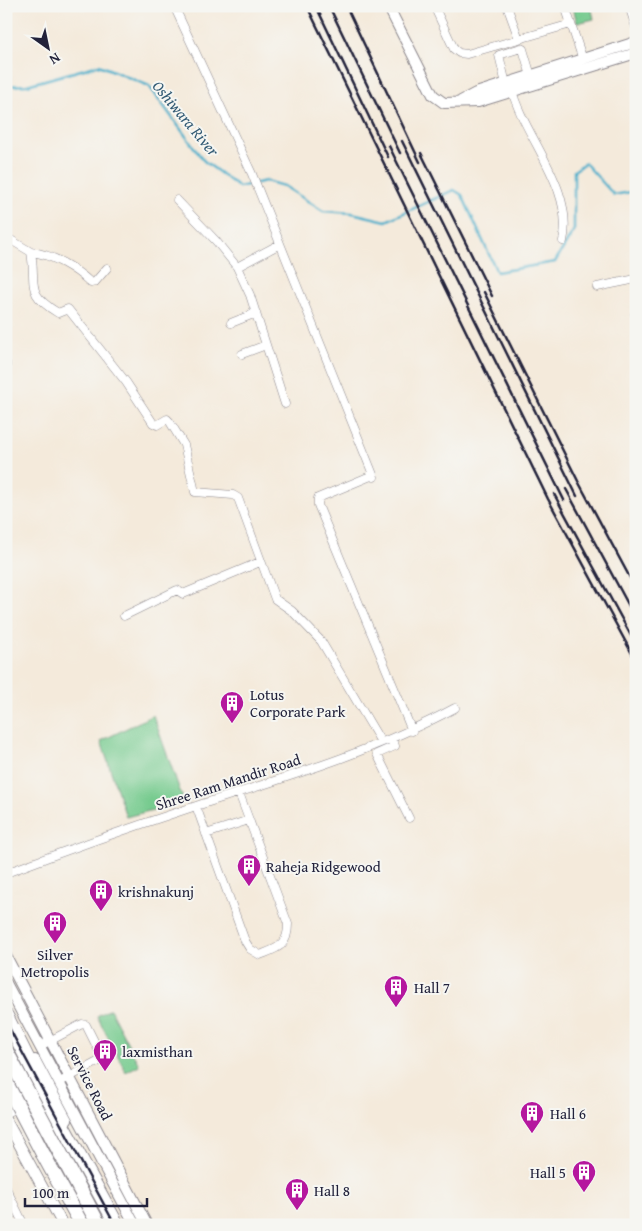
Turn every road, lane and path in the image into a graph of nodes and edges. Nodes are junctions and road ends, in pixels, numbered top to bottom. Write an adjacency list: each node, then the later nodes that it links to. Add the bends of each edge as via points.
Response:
1 (174, 6): 18 (street, via 252,174)
2 (388, 6): 14 (main road, via 433,95 444,103 458,103 476,93)
3 (434, 6): 9 (street, via 459,53 467,54)
4 (507, 6): 9 (street)
5 (565, 6): 7 (street)
6 (629, 6): 8 (street)
7 (571, 24): 9 (street); 12 (street)
8 (636, 26)
9 (519, 39)
10 (636, 42): 12 (main road)
11 (636, 53): 14 (main road)
12 (583, 60): 13 (main road)
13 (531, 76): 14 (main road); 14 (street, via 523,49 499,55)
14 (509, 86): 17 (street, via 560,195 565,232)
15 (177, 200): 20 (street)
16 (6, 237): 19 (street)
17 (563, 241)
18 (280, 244): 20 (street); 32 (street, via 374,476 318,498 318,505)
19 (31, 252): 21 (street, via 78,271 91,283); 29 (street, via 34,267 32,287 41,302 58,313 68,309 126,382 153,423 157,425 167,419 184,445 195,492 238,498)
20 (236, 267): 24 (street, via 244,278)
21 (107, 268)
22 (636, 279): 23 (street)
23 (597, 287)
24 (256, 313): 25 (street); 26 (street)
25 (231, 323)
26 (266, 345): 27 (street); 28 (street)
27 (242, 354)
28 (285, 404)
29 (260, 562): 30 (street, via 183,594 177,590); 34 (street, via 275,599 292,611 321,641)
30 (124, 616)
31 (455, 708): 32 (street, Shree Ram Mandir Road)
32 (412, 731): 33 (street, Shree Ram Mandir Road)
33 (392, 738): 34 (street, Shree Ram Mandir Road); 36 (street, via 395,746)
34 (381, 742): 35 (street, Shree Ram Mandir Road)
35 (372, 746): 36 (street); 37 (street, Shree Ram Mandir Road)
36 (376, 754): 39 (street)
37 (239, 793): 38 (street, Shree Ram Mandir Road); 40 (street)
38 (196, 806): 41 (street); 42 (street, Shree Ram Mandir Road)
39 (409, 818)
40 (249, 820): 41 (street); 41 (street, via 288,924 286,941 281,947 260,955 245,941)
41 (206, 834)
42 (6, 873)
43 (6, 956): 47 (main road, Service Road)
44 (6, 983): 48 (main road)
45 (6, 1006): 65 (main road)
46 (6, 1016): 53 (highway)
47 (53, 1039): 48 (street); 50 (main road, Service Road); 50 (street, via 86,1025 103,1060)
48 (40, 1046): 51 (main road)
49 (6, 1052): 63 (highway, bridge)
50 (72, 1076): 51 (street); 54 (main road, Service Road)
51 (60, 1082): 55 (main road)
52 (6, 1083): 62 (highway, bridge)
53 (45, 1094): 56 (street); 64 (highway)
54 (84, 1104): 55 (main road); 59 (main road, Service Road)
55 (74, 1110): 59 (main road)
56 (6, 1113)
57 (6, 1120): 61 (main road)
58 (6, 1188): 60 (street)
59 (141, 1224)
60 (24, 1225)
61 (63, 1225)
62 (82, 1225)
63 (98, 1225)
64 (117, 1225)
65 (123, 1225)

